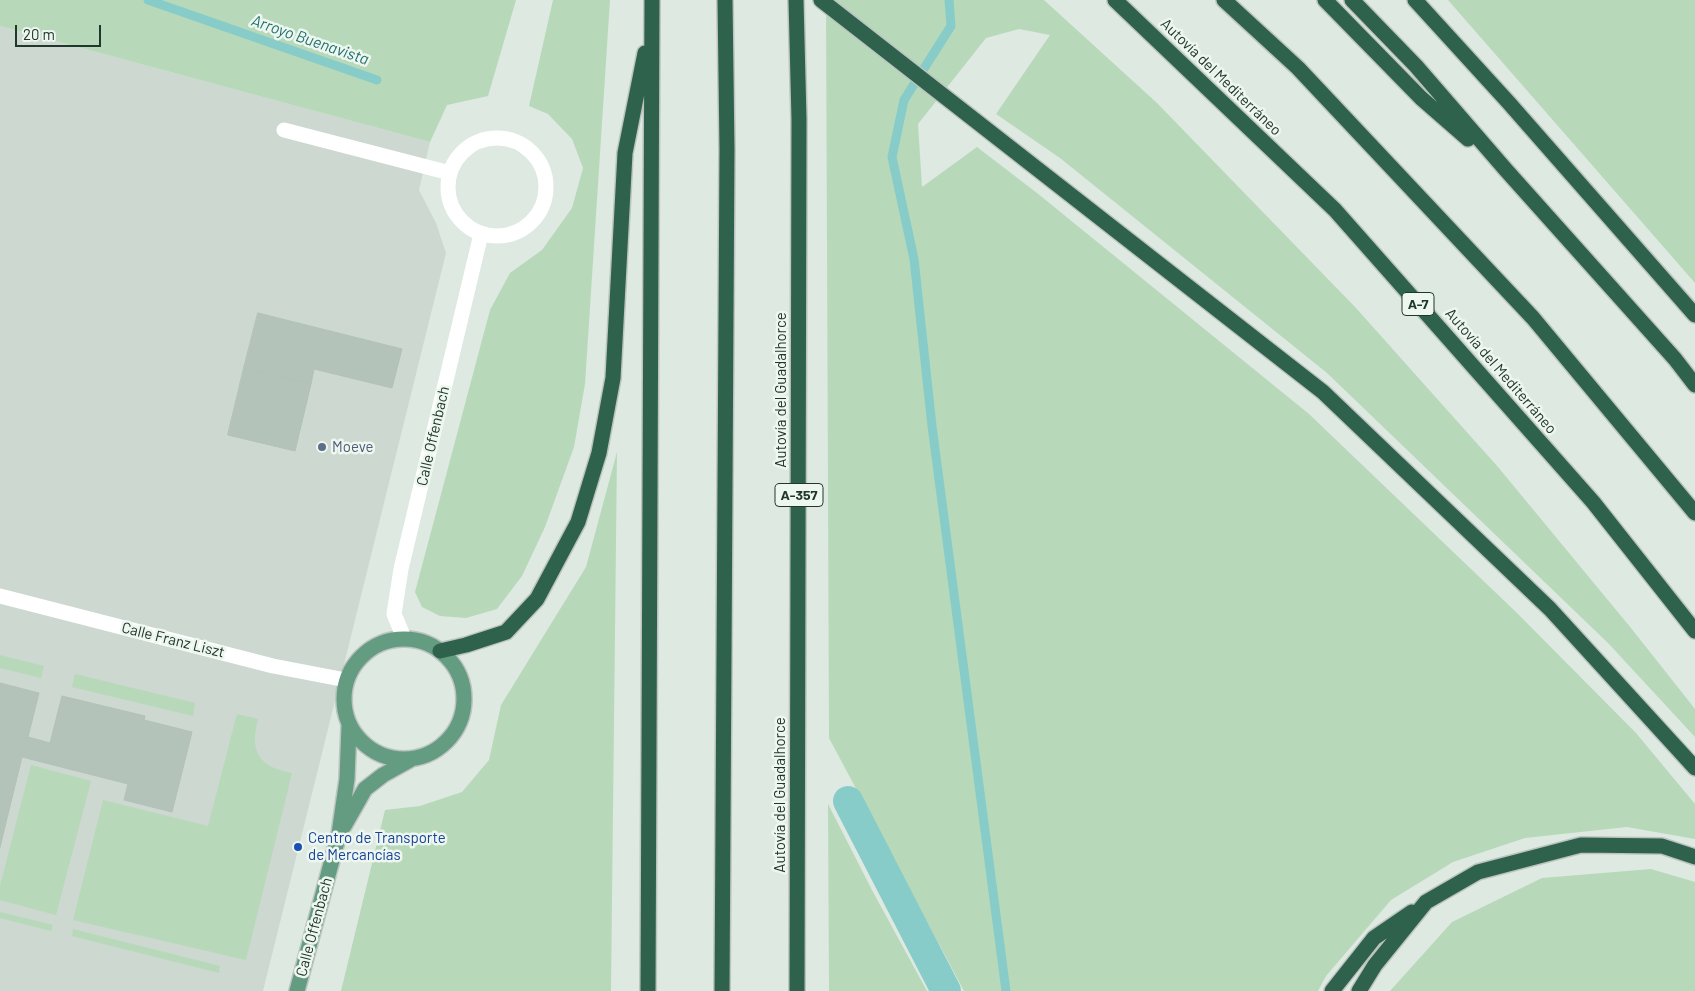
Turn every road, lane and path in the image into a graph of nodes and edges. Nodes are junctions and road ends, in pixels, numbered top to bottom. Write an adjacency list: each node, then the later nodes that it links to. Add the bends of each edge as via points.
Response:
1 (652, 0): 10 (highway)
2 (725, 0): 31 (highway)
3 (796, 0): 32 (highway, Autovía del Guadalhorce / A-357, via 800,119)
4 (821, 0): 25 (highway, via 1323,392 1550,609)
5 (1115, 0): 19 (highway, Autovía del Mediterráneo / A-7, via 1335,210 1593,502)
6 (1224, 0): 17 (highway, via 1298,68 1533,318)
7 (1325, 0): 12 (highway, via 1421,98)
8 (1352, 0): 12 (highway, via 1416,66)
9 (1415, 0): 15 (highway)
10 (652, 20): 21 (highway, via 625,153 613,378 598,453 578,522 537,599 506,632); 30 (highway)
11 (284, 130): 13 (street)
12 (1506, 170): 16 (highway)
13 (450, 173): 14 (street, via 450,203 457,216); 14 (street, via 457,158 469,146 483,139 500,137 516,141 530,150 540,163 546,179 545,196 539,212 514,233 498,236)
14 (481, 234): 20 (street, Calle Offenbach, via 401,569 394,614)
15 (1695, 315)
16 (1695, 385)
17 (1695, 513)
18 (0, 596): 22 (street, Calle Franz Liszt, via 273,666)
19 (1695, 631)
20 (404, 638): 21 (main road, via 423,641); 22 (main road, via 386,640 368,650)
21 (440, 650): 24 (main road, via 454,666 463,684 464,705 459,725 447,742 430,754)
22 (346, 680): 23 (main road, via 343,696)
23 (349, 726): 24 (main road, via 359,741 374,753 391,759); 26 (main road, Calle Offenbach, via 347,778)
24 (410, 760): 26 (main road, Calle Offenbach, via 365,789)
25 (1695, 768)
26 (339, 834): 29 (main road, Calle Offenbach)
27 (1695, 857): 28 (highway, via 1662,846 1581,845 1478,872)
28 (1426, 902): 33 (highway, via 1374,938); 34 (highway, via 1375,964)
29 (297, 991)
30 (648, 991)
31 (722, 991)
32 (797, 991)
33 (1332, 991)
34 (1360, 991)

